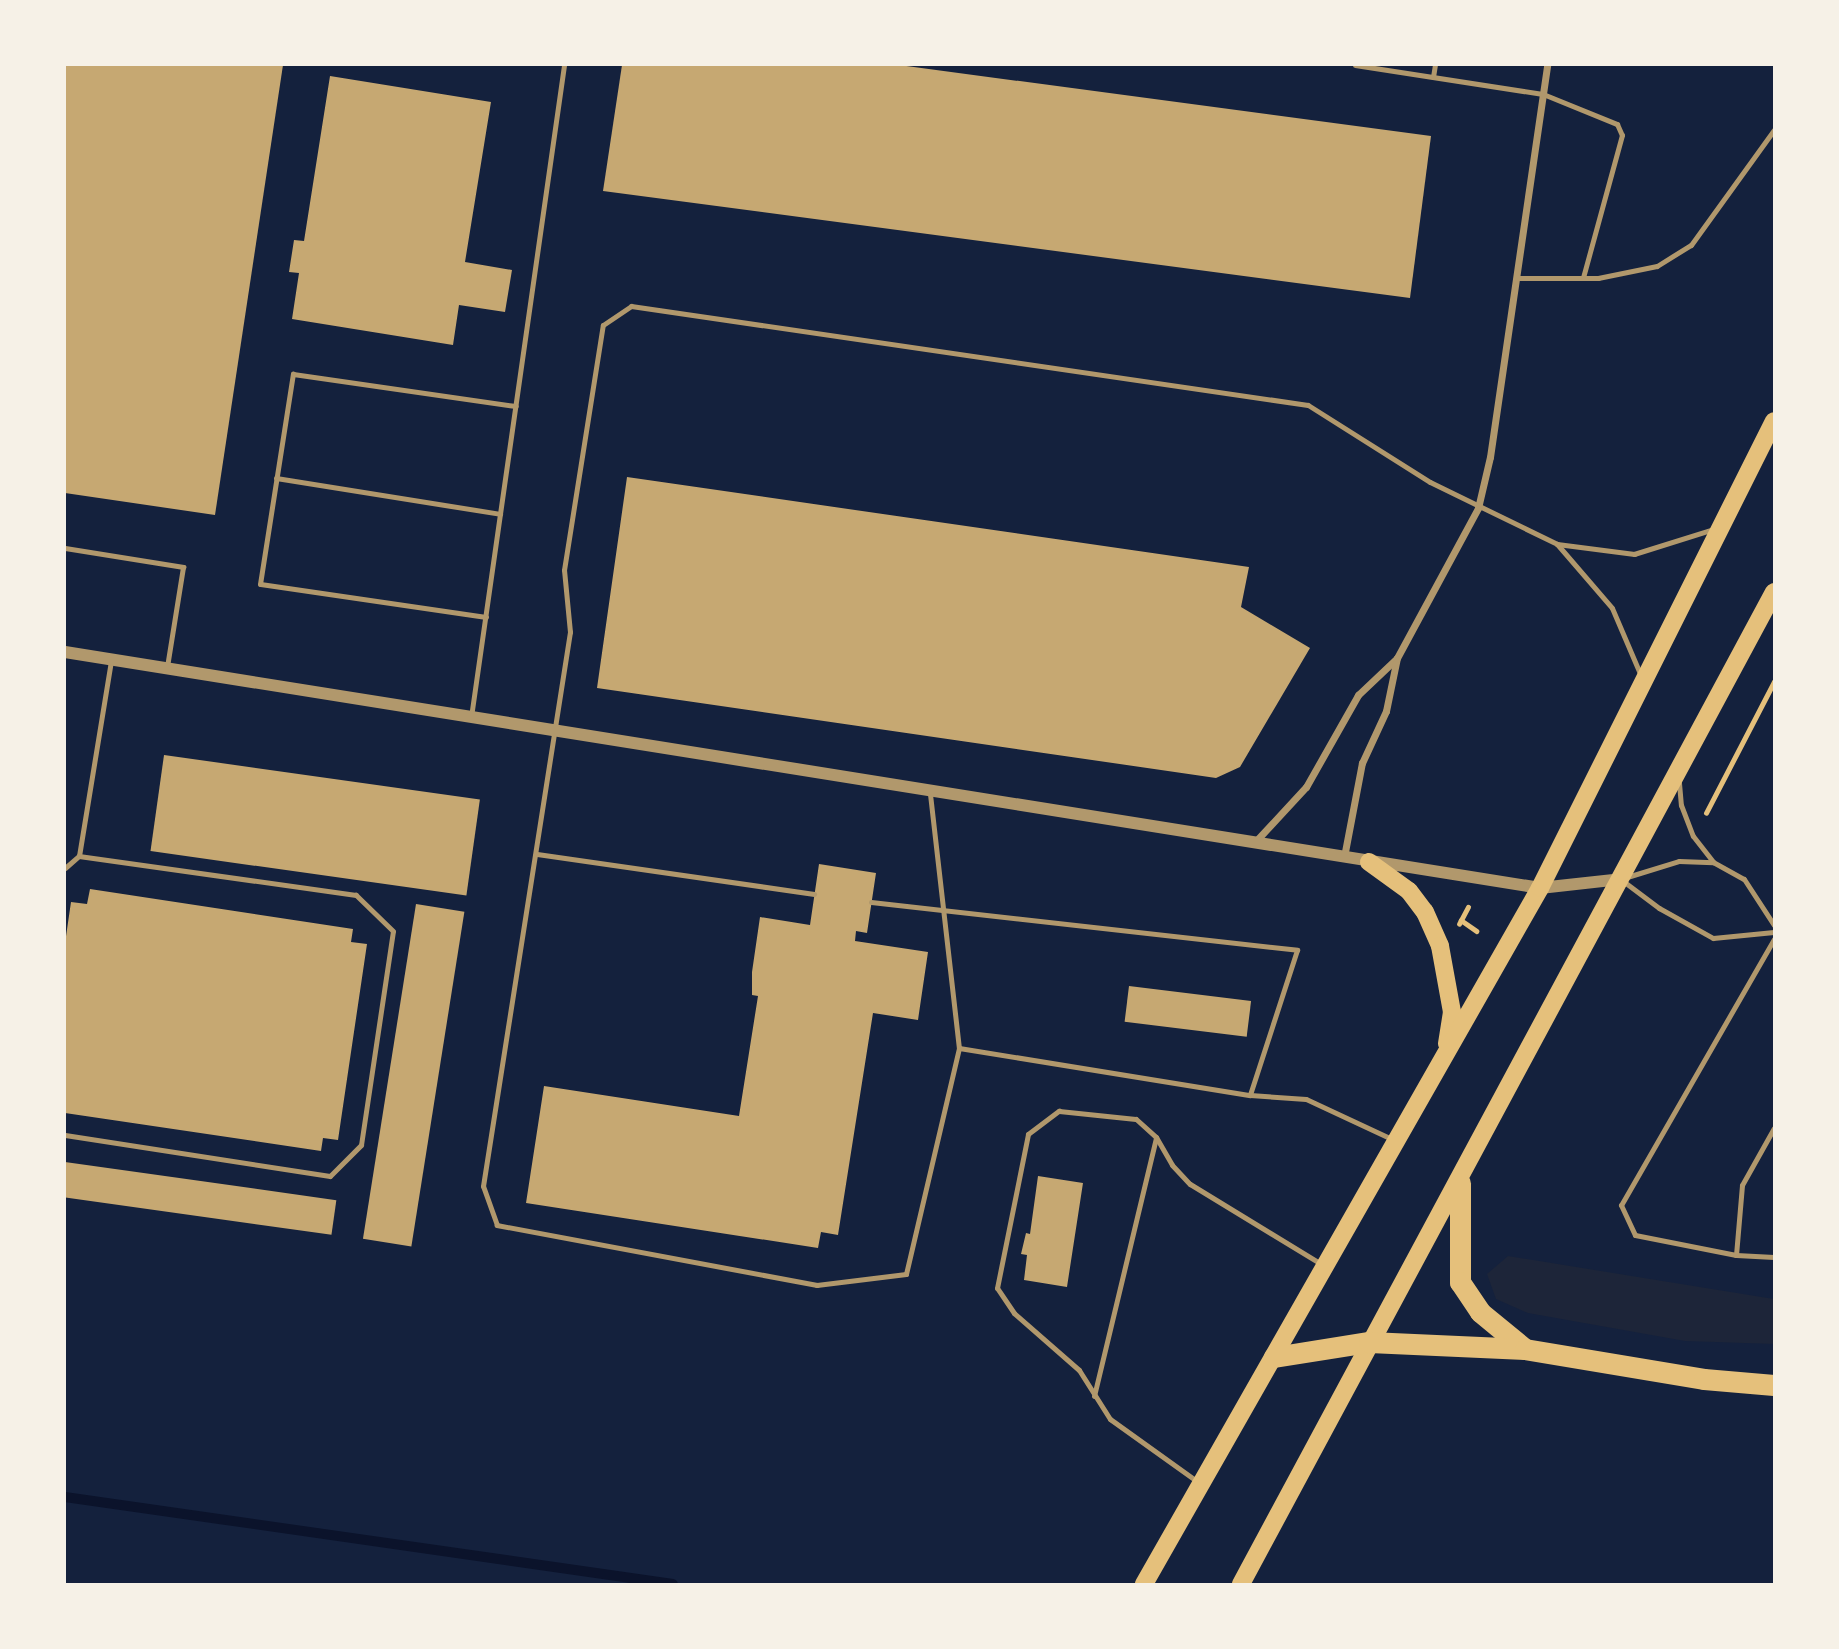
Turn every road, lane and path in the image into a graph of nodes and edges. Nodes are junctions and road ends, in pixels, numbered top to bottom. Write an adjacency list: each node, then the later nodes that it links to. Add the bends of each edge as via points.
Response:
1 (564, 65): 10 (lane)
2 (1355, 65): 5 (lane)
3 (1435, 65): 5 (lane)
4 (1547, 65): 6 (street)
5 (1433, 77): 6 (lane)
6 (1543, 94): 8 (street); 9 (lane, via 1617,124 1622,135)
7 (1774, 130): 9 (lane, via 1691,245 1657,267)
8 (1516, 278): 9 (lane); 13 (street, via 1490,457)
9 (1583, 278)
10 (516, 406): 12 (lane, via 293,374); 14 (lane)
11 (1774, 421): 15 (main road)
12 (276, 478): 14 (lane); 19 (lane, via 260,584)
13 (1478, 508): 16 (lane); 21 (street); 27 (lane, via 1308,405 631,306 603,325 564,569 570,632)
14 (500, 514): 19 (lane)
15 (1717, 528): 16 (lane, via 1634,554); 24 (main road)
16 (1557, 544): 24 (lane, via 1612,608)
17 (65, 548): 23 (lane, via 183,567)
18 (1774, 593): 28 (main road)
19 (486, 617): 26 (lane)
20 (65, 652): 22 (street)
21 (1397, 658): 31 (street, via 1358,695 1306,787); 34 (street, via 1386,711 1362,763)
22 (111, 660): 23 (street); 33 (lane)
23 (167, 670): 26 (street)
24 (1642, 680): 39 (main road)
25 (1774, 682): 30 (path)
26 (471, 720): 27 (street)
27 (556, 733): 29 (street); 32 (lane)
28 (1678, 774): 36 (lane, via 1681,805 1693,836); 38 (main road)
29 (930, 794): 31 (street); 43 (lane)
30 (1701, 823)
31 (1253, 844): 34 (street)
32 (537, 854): 40 (lane); 50 (lane, via 484,1186 497,1225 817,1285 906,1275)
33 (79, 856): 37 (lane); 54 (lane, via 356,895 393,931 361,1145 330,1176)
34 (1344, 858): 35 (street)
35 (1369, 862): 39 (street); 51 (main road, via 1409,891 1425,912 1446,960 1452,1012)
36 (1713, 862): 38 (lane, via 1679,861); 45 (lane, via 1744,879)
37 (65, 867)
38 (1621, 879): 39 (street); 48 (lane, via 1659,908 1713,938); 57 (main road)
39 (1540, 888): 51 (main road)
40 (814, 894)
41 (871, 902): 43 (lane)
42 (1468, 907): 44 (path)
43 (943, 911): 50 (lane); 52 (lane, via 1297,950)
44 (1461, 920): 46 (path); 47 (path)
45 (1774, 925)
46 (1455, 931)
47 (1477, 931)
48 (1774, 932)
49 (1774, 939): 58 (lane, via 1621,1205 1635,1235)
50 (959, 1048): 52 (lane)
51 (1446, 1054): 56 (main road)
52 (1250, 1095): 56 (lane, via 1306,1099)
53 (1774, 1128): 58 (lane, via 1742,1185)
54 (65, 1135)
55 (1156, 1137): 60 (lane, via 1190,1184); 65 (lane); 65 (lane, via 1136,1119 1059,1111 1028,1134 997,1288 1014,1313 1079,1370)
56 (1396, 1141): 60 (main road)
57 (1460, 1183): 61 (main road); 62 (highway, via 1460,1282 1480,1312)
58 (1735, 1255): 59 (lane)
59 (1774, 1257)
60 (1325, 1266): 63 (main road)
61 (1369, 1342): 62 (highway); 63 (highway); 68 (main road)
62 (1525, 1349): 64 (highway, via 1704,1379)
63 (1274, 1357): 66 (main road)
64 (1774, 1385)
65 (1094, 1396): 66 (lane, via 1110,1419)
66 (1201, 1484): 67 (main road)
67 (1144, 1584)
68 (1241, 1584)

